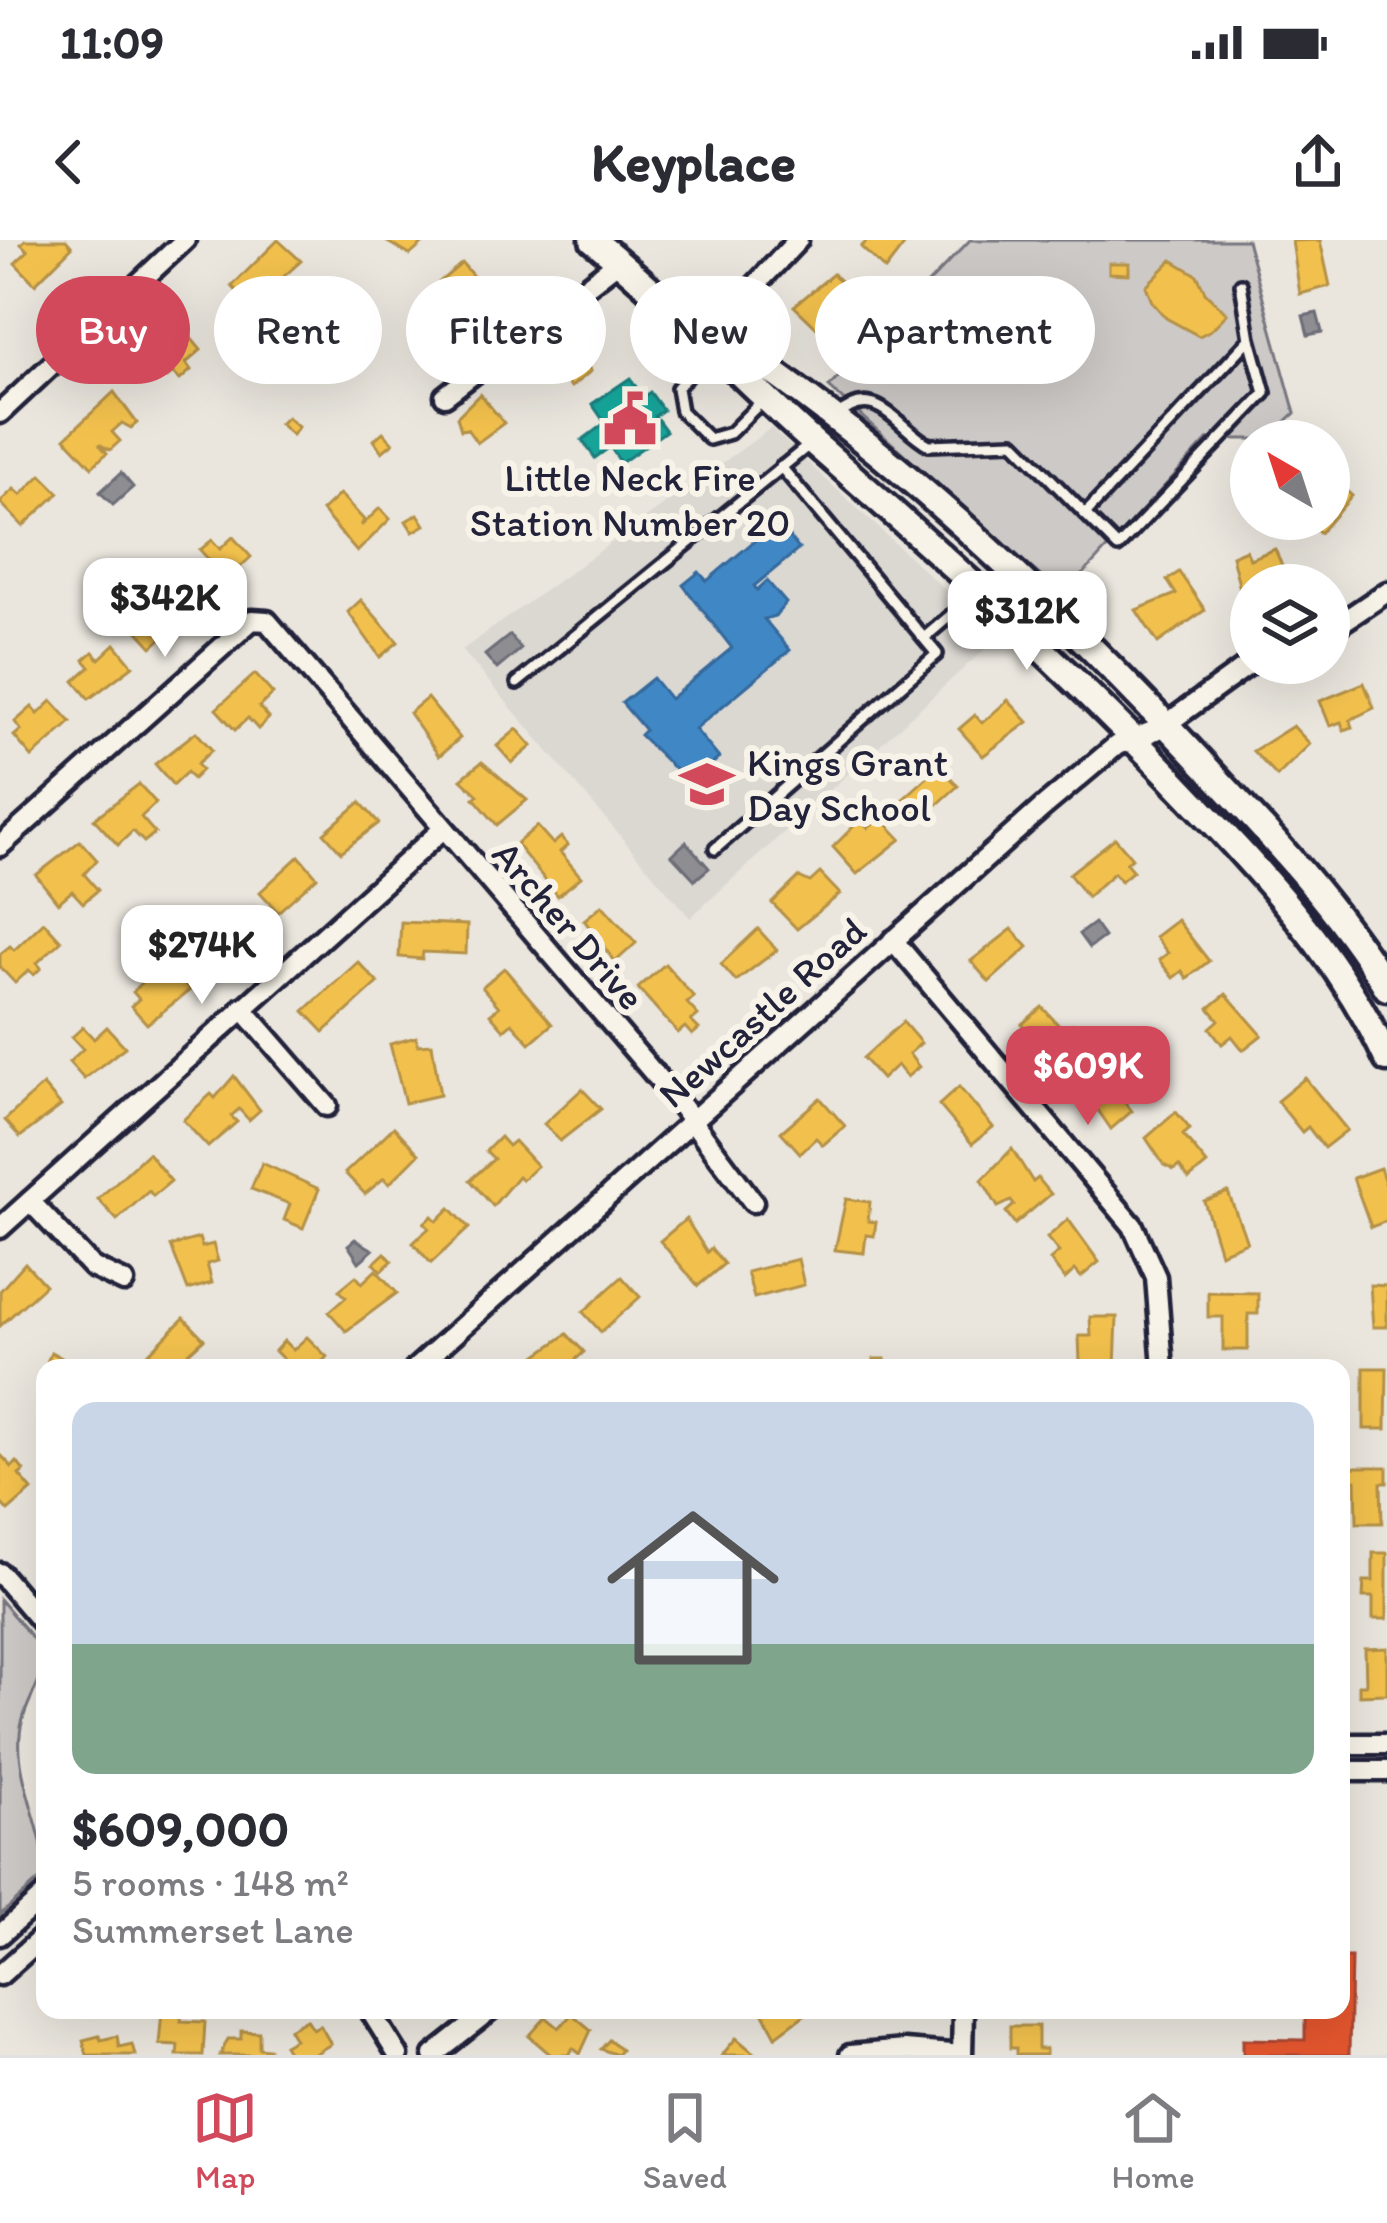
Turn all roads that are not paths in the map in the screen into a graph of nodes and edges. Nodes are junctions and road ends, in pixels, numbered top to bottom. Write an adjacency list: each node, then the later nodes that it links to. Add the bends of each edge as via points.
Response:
1 (185, 240): 14 (street)
2 (592, 240): 4 (street)
3 (798, 240): 6 (street)
4 (619, 261): 5 (street); 12 (street)
5 (637, 276)
6 (764, 276)
7 (1241, 284): 8 (lane)
8 (1250, 339): 18 (lane); 18 (lane, via 1265,393 1118,547)
9 (681, 384): 13 (lane, via 681,411 709,440 730,433)
10 (751, 384): 13 (street)
11 (784, 384): 15 (street)
12 (446, 396)
13 (766, 398): 16 (street)
14 (0, 413)
15 (834, 419): 16 (street); 18 (lane, via 863,402 879,404 929,445 1014,442); 25 (street, via 1015,574)
16 (813, 441): 17 (lane); 19 (street)
17 (781, 467): 22 (lane); 24 (lane)
18 (1085, 514)
19 (982, 589): 22 (lane); 26 (street)
20 (1387, 592): 21 (street)
21 (1350, 617)
22 (924, 638): 29 (lane, via 937,654)
23 (1230, 678): 25 (street, Newcastle Road)
24 (517, 683)
25 (1166, 724): 26 (street, Newcastle Road); 31 (street, via 1309,878)
26 (1131, 737): 30 (street, Newcastle Road); 33 (street, via 1295,911)
27 (443, 829): 28 (street, Archer Drive, via 267,621 253,620); 32 (street); 35 (street, Archer Drive)
28 (0, 846)
29 (716, 849)
30 (893, 940): 35 (street, Newcastle Road); 41 (street, via 1133,1226 1156,1276)
31 (1387, 988)
32 (242, 1008): 34 (street); 36 (street)
33 (1386, 1055)
34 (327, 1106)
35 (689, 1121): 37 (street, Archer Drive); 40 (street, Newcastle Road)
36 (30, 1201): 38 (street); 39 (street, via 92,1267)
37 (753, 1202)
38 (0, 1228)
39 (124, 1282)
40 (426, 1359)
41 (1162, 1359)
42 (0, 1573): 43 (street)
43 (36, 1615)
44 (1350, 1744): 45 (street)
45 (1387, 1744)
46 (1350, 1771): 47 (street)
47 (1387, 1772)
48 (36, 1902): 49 (street)
49 (0, 1935)
50 (36, 1943): 51 (street)
51 (0, 1976)
52 (376, 2019): 55 (street)
53 (480, 2019): 56 (street)
54 (963, 2019): 58 (street)
55 (398, 2055)
56 (434, 2055)
57 (850, 2055): 58 (street)
58 (962, 2055)

